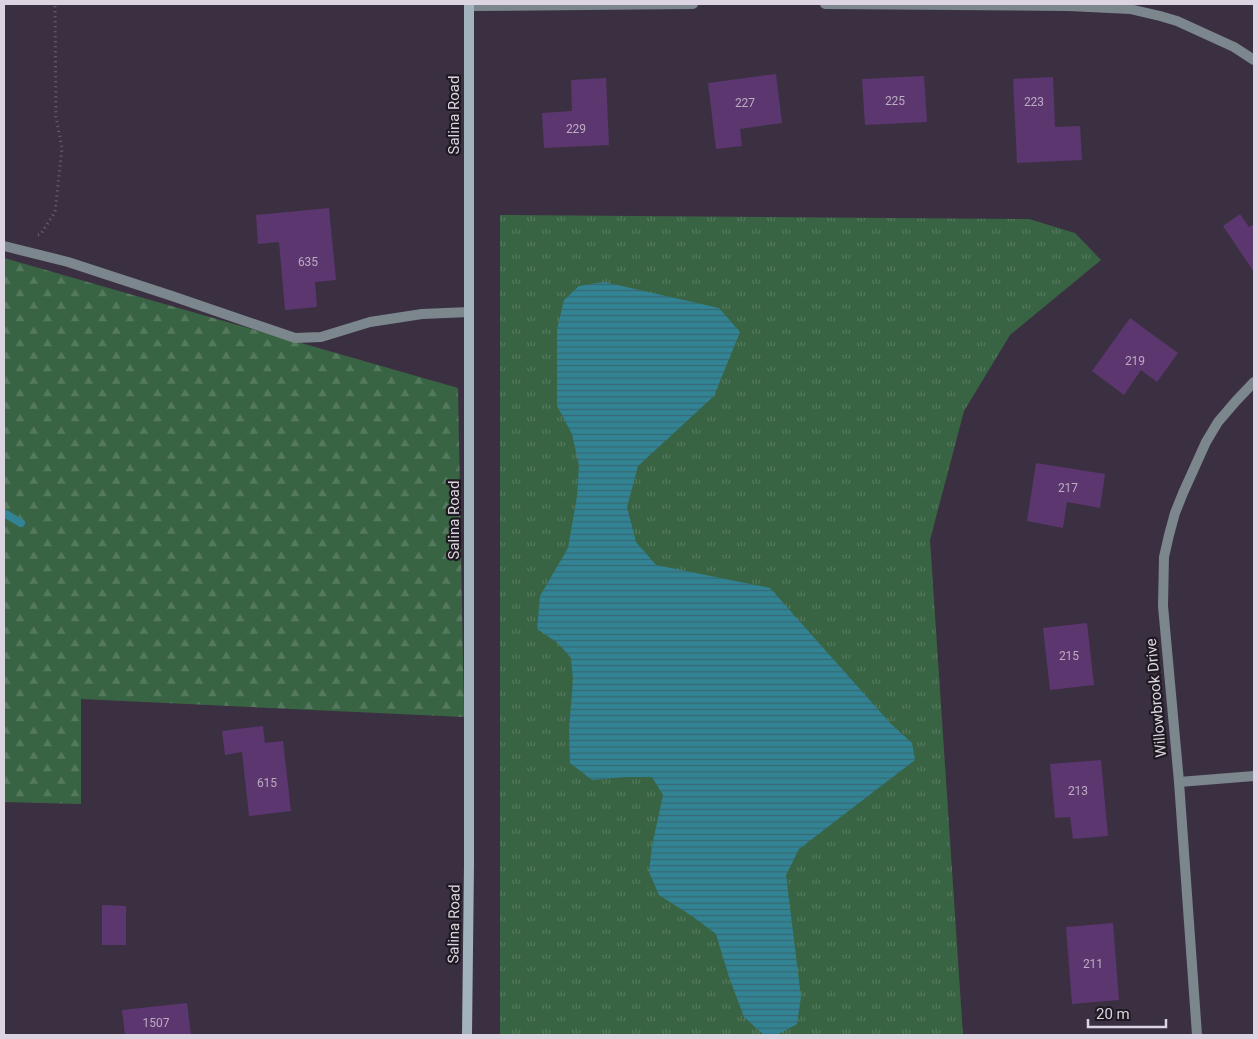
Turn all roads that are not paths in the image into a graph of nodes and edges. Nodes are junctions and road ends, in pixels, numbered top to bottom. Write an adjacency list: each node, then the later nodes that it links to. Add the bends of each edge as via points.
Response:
1 (693, 4): 3 (street)
2 (825, 4): 4 (street, via 1130,9 1177,21 1234,47)
3 (469, 5): 6 (street, Salina Road)
4 (1254, 60)
5 (7, 247): 6 (street, via 68,262 295,338 321,337 370,322 422,314)
6 (469, 312): 10 (street, Salina Road, via 470,864)
7 (1254, 382): 9 (street, Willowbrook Drive, via 1218,422 1206,442 1175,513 1164,557 1163,606)
8 (1254, 776): 9 (street)
9 (1178, 782): 11 (street, Willowbrook Drive)
10 (467, 1035)
11 (1197, 1035)

